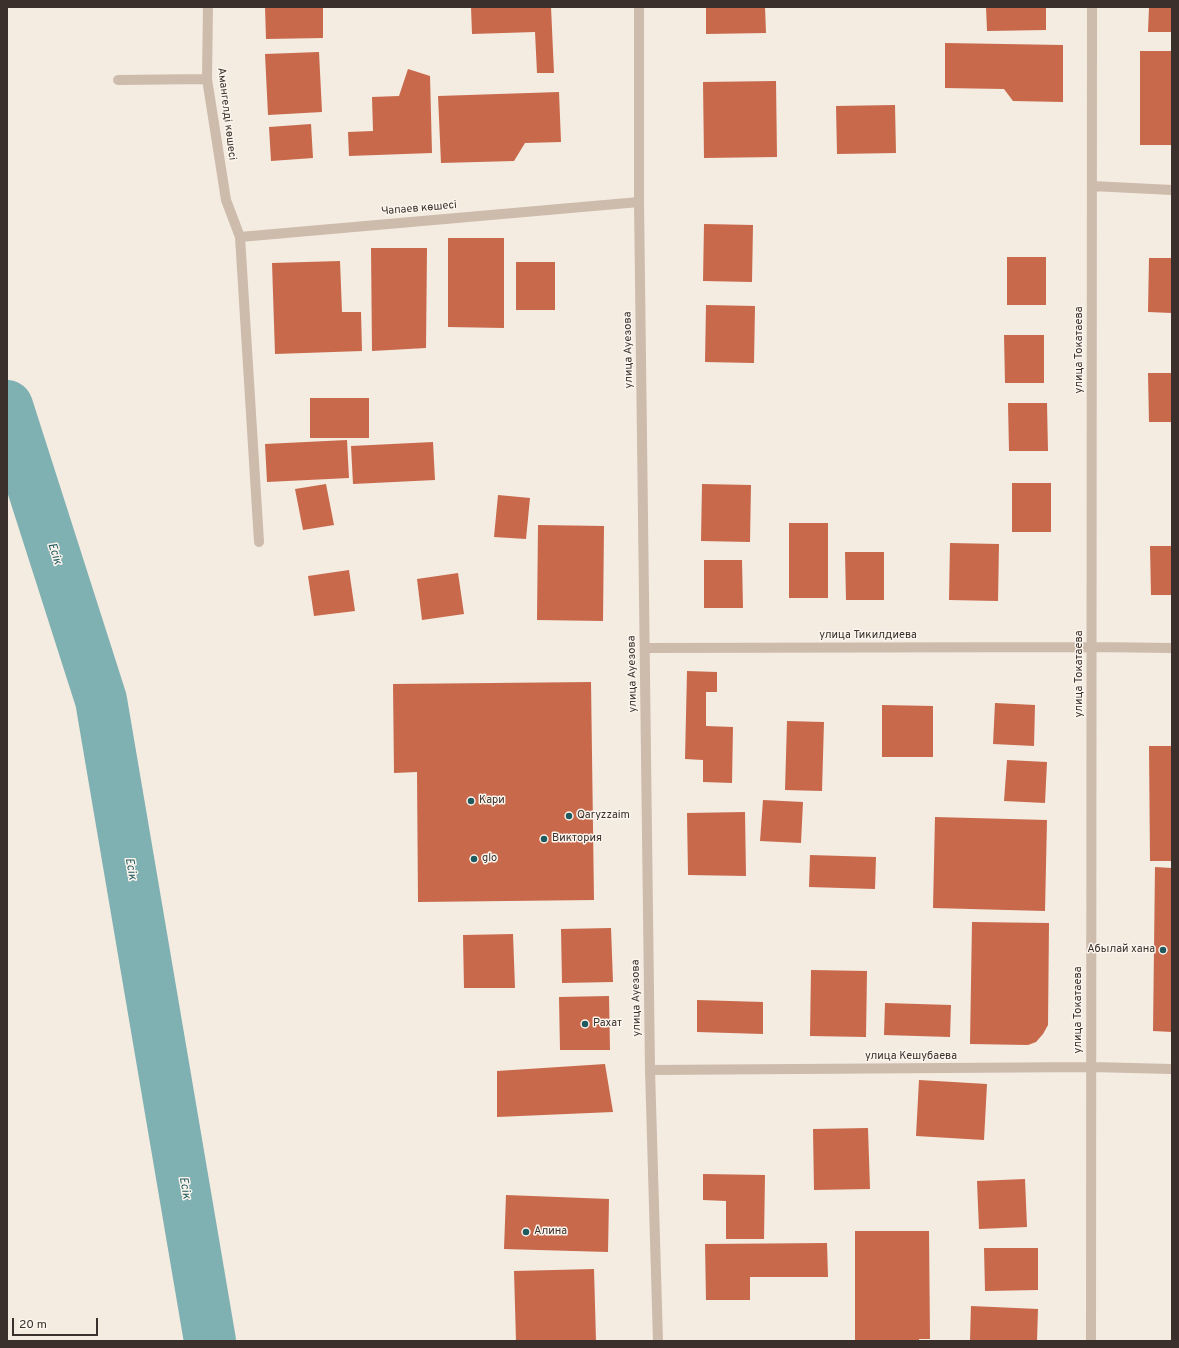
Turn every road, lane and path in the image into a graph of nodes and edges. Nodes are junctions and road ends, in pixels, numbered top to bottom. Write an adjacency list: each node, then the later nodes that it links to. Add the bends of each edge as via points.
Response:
1 (208, 7): 4 (street, Амангелді көшесі)
2 (639, 7): 8 (street, улица Ауезова)
3 (1092, 7): 6 (street, улица Токатаева)
4 (207, 79): 5 (street); 9 (street, Амангелді көшесі, via 226,200)
5 (118, 80)
6 (1092, 186): 7 (street); 11 (street, улица Токатаева)
7 (1172, 190)
8 (640, 202): 9 (street, Чапаев көшесі); 12 (street, улица Ауезова)
9 (240, 237): 10 (street)
10 (259, 542)
11 (1092, 647): 12 (street, улица Тикилдиева); 13 (street, улица Тикилдиева); 14 (street, улица Токатаева)
12 (645, 648): 16 (street, улица Ауезова)
13 (1172, 648)
14 (1091, 1067): 15 (street, улица Кешубаева); 16 (street, улица Кешубаева); 18 (street, улица Токатаева)
15 (1172, 1069)
16 (650, 1070): 17 (street, улица Ауезова)
17 (658, 1341)
18 (1090, 1341)

